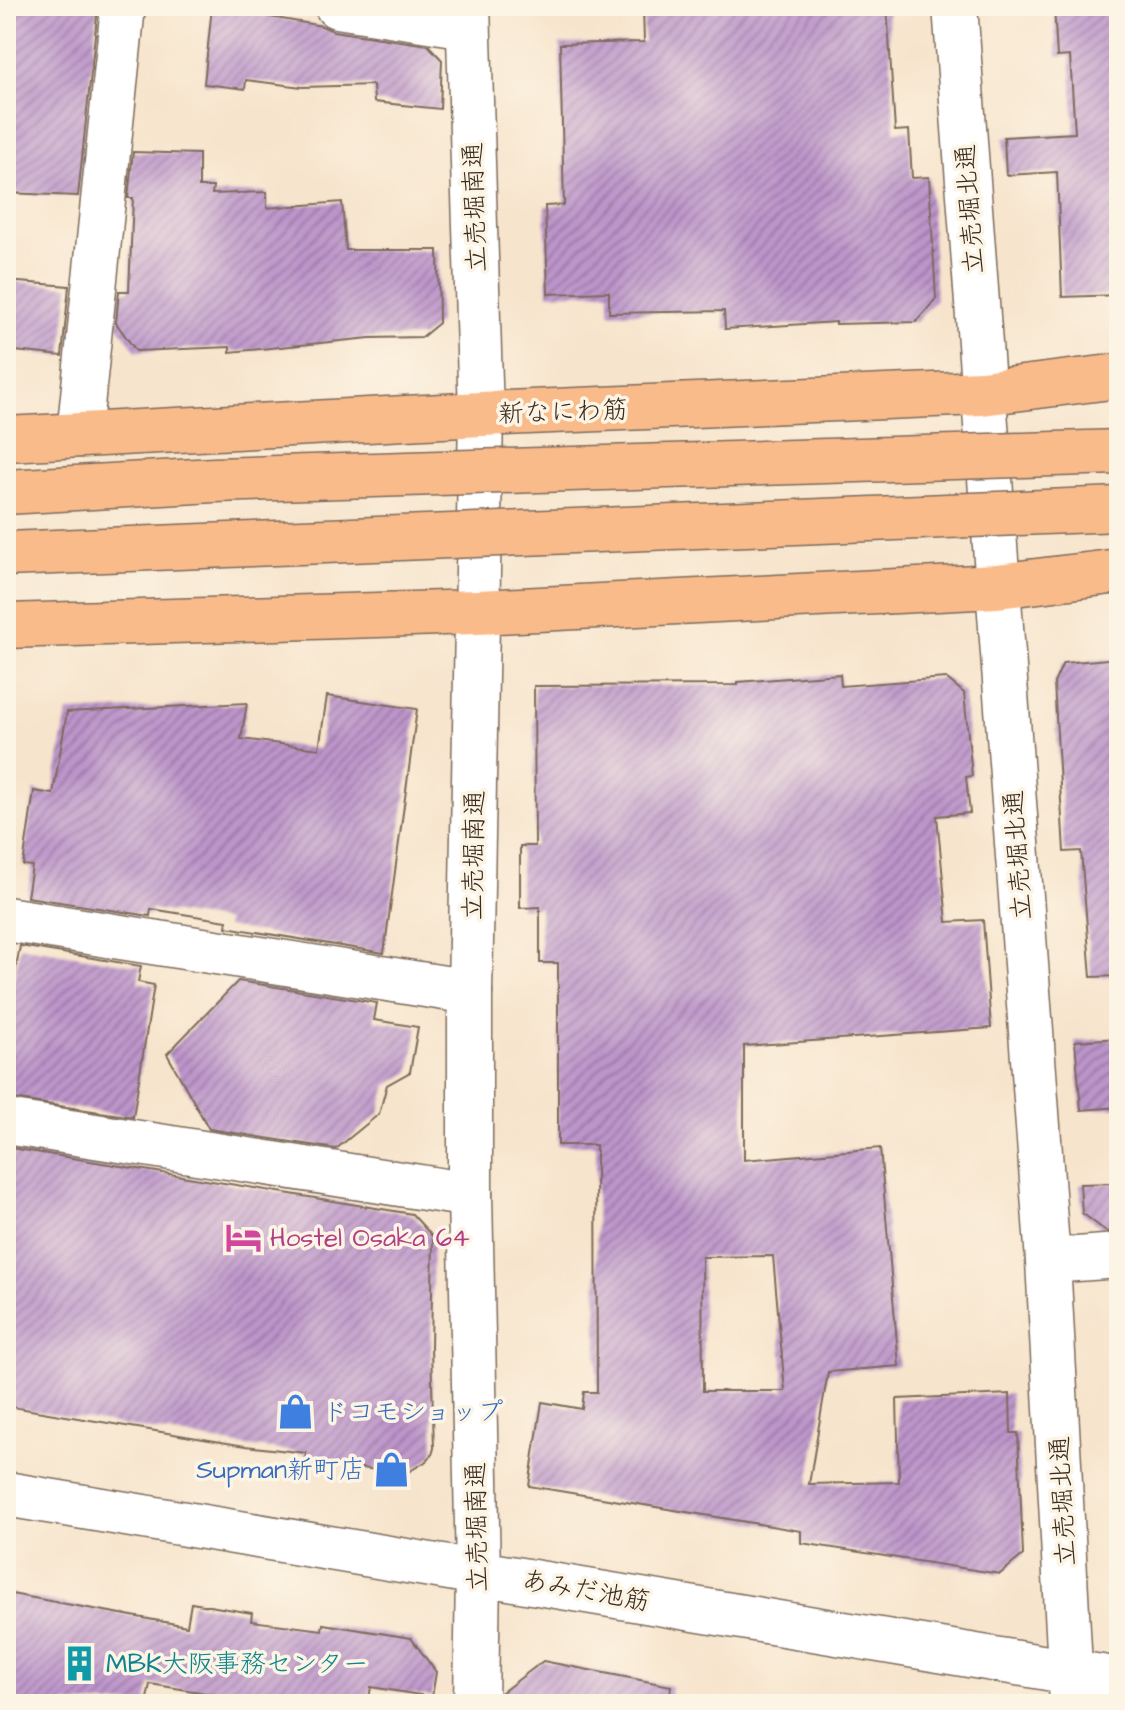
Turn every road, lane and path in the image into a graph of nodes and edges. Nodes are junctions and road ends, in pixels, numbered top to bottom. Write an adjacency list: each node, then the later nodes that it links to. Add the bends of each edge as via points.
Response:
1 (123, 6): 8 (street)
2 (337, 6): 4 (street)
3 (955, 6): 6 (street, 立売堀北通)
4 (468, 16): 7 (street, 立売堀南通)
5 (1119, 376): 6 (main road, 新なにわ筋)
6 (982, 393): 7 (main road, 新なにわ筋); 15 (street, 立売堀北通)
7 (481, 414): 8 (main road, 新なにわ筋); 16 (street, 立売堀南通)
8 (79, 435): 9 (main road, 新なにわ筋)
9 (6, 439)
10 (1119, 452): 11 (main road, bridge, via 230,479)
11 (6, 492)
12 (1119, 509): 13 (main road, bridge)
13 (6, 554)
14 (1119, 571): 15 (main road)
15 (997, 586): 16 (main road); 23 (street, 立売堀北通)
16 (477, 612): 17 (main road); 19 (street, 立売堀南通)
17 (6, 626)
18 (6, 919): 19 (street)
19 (470, 992): 21 (street, 立売堀南通)
20 (6, 1122): 21 (street)
21 (470, 1195): 25 (street, 立売堀南通)
22 (1119, 1256): 23 (street)
23 (1048, 1261): 27 (street, 立売堀北通)
24 (6, 1494): 25 (street, あみだ池筋)
25 (478, 1572): 27 (street, あみだ池筋); 28 (street, 立売堀南通)
26 (1119, 1680): 27 (street, あみだ池筋)
27 (1072, 1688)
28 (476, 1704)

